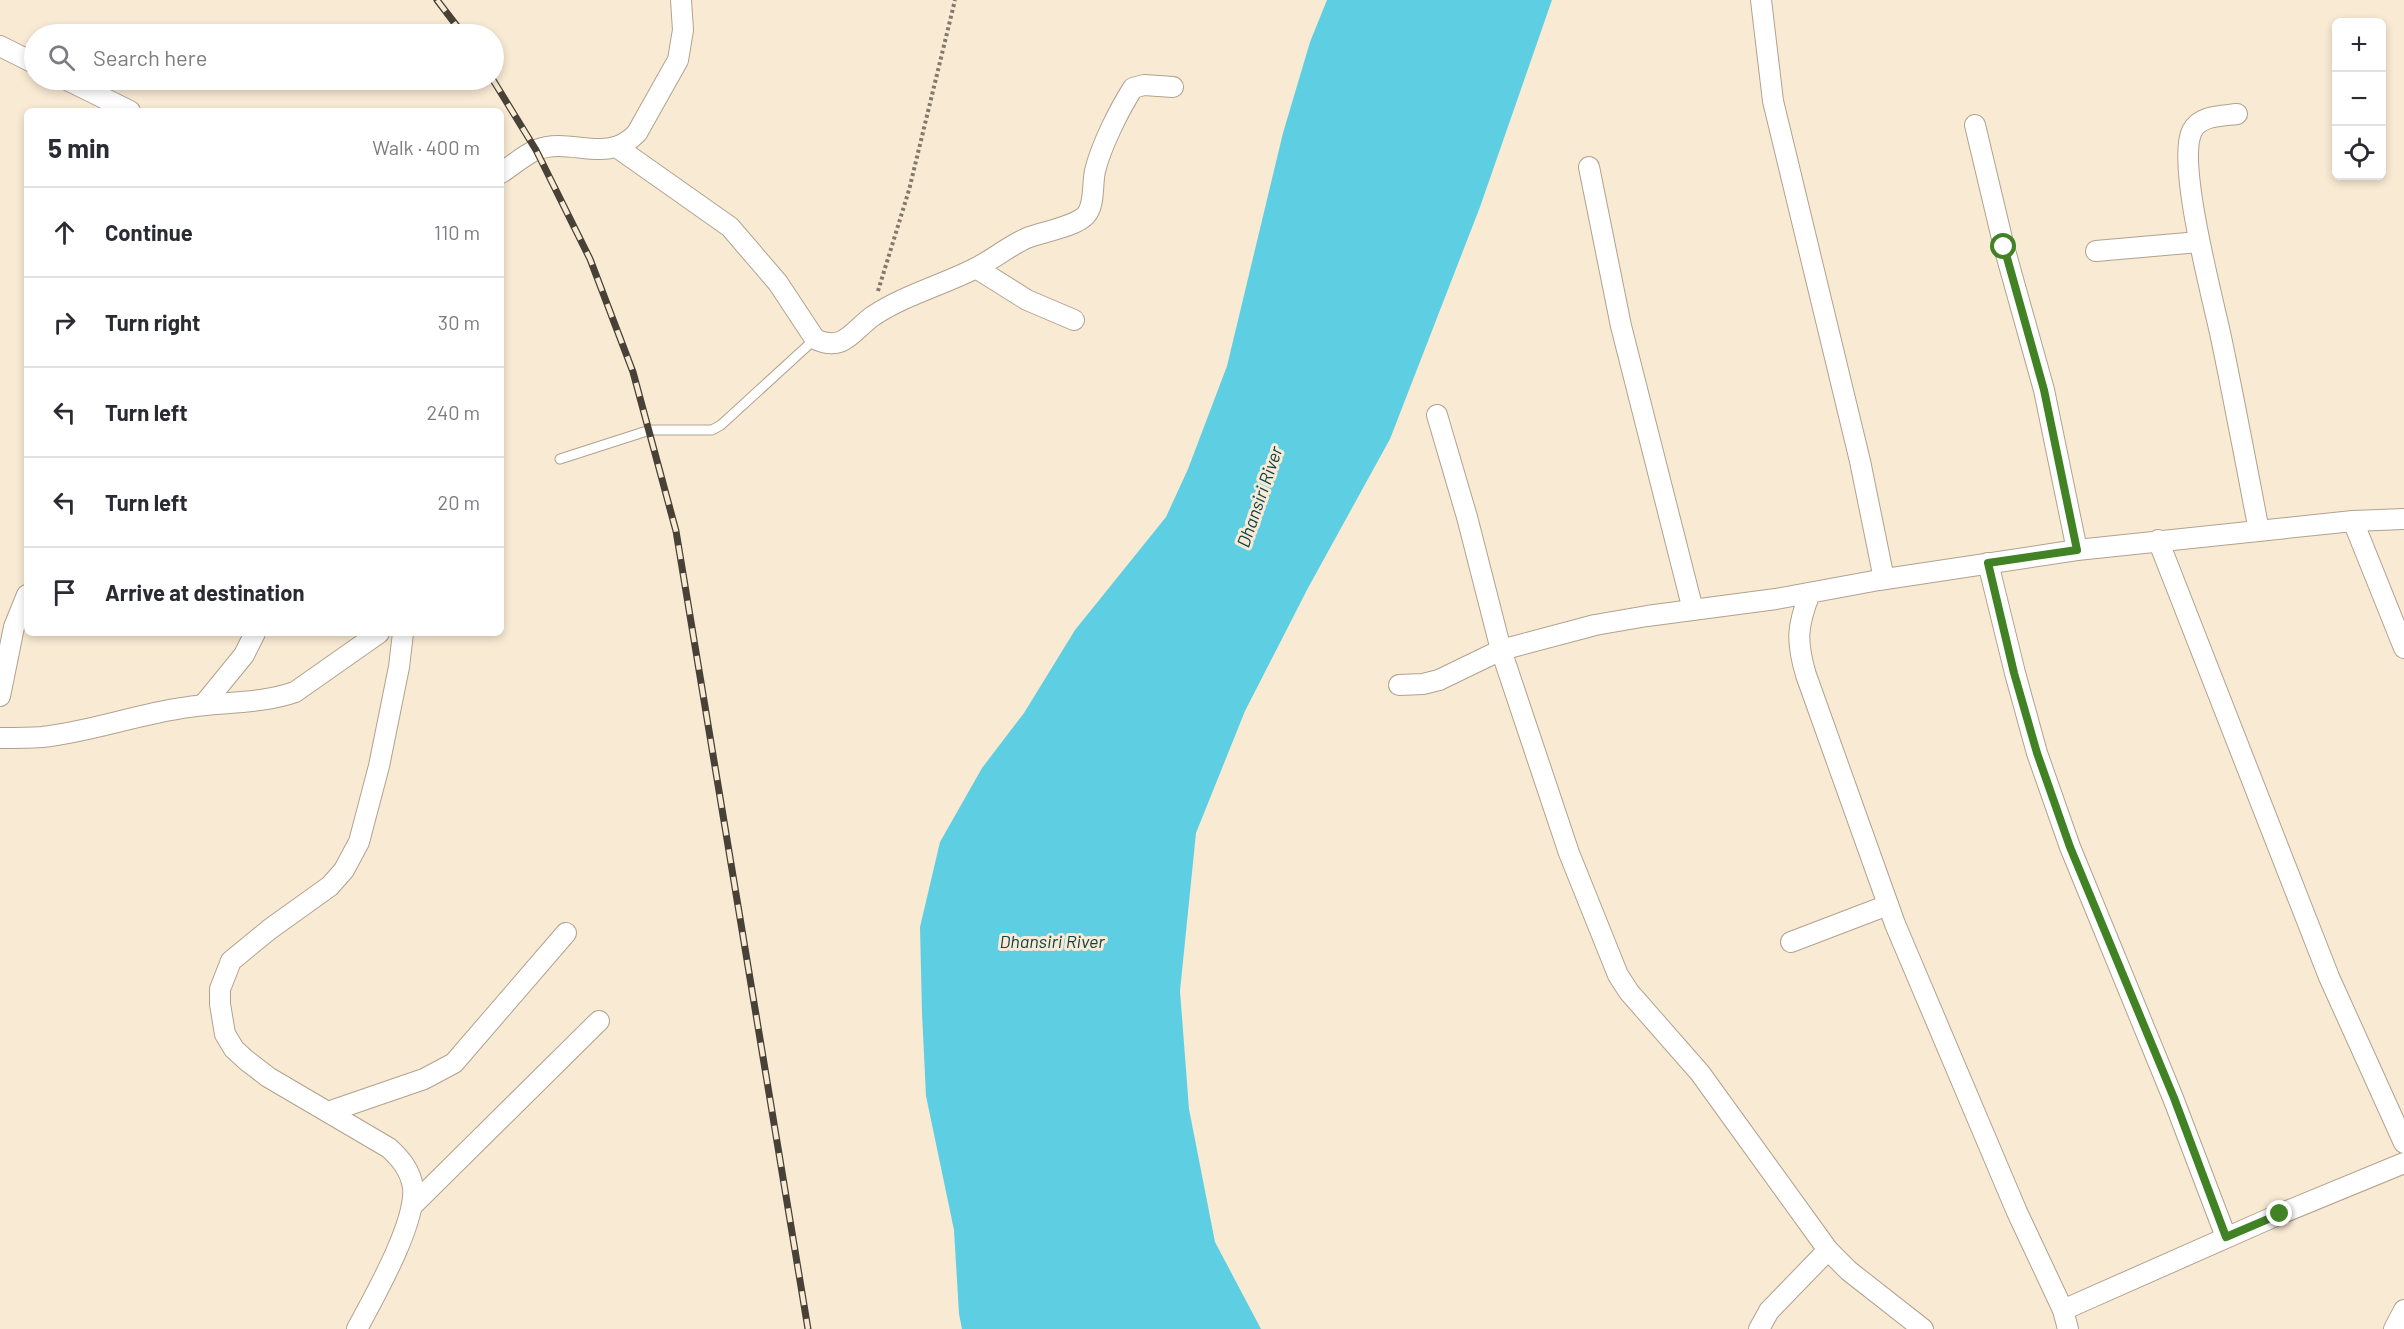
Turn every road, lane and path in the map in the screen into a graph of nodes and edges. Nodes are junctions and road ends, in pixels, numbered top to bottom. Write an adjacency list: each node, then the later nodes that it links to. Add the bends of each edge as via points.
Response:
1 (681, 0): 11 (street, via 683,30 678,60 637,133)
2 (955, 0): 17 (path, via 909,190)
3 (1761, 0): 28 (street, via 1773,101 1860,461)
4 (0, 46): 5 (street)
5 (24, 58)
6 (1173, 87): 16 (street, via 1133,88 1102,152 1090,208 1083,218 1019,242)
7 (87, 90): 8 (street)
8 (124, 108)
9 (2237, 114): 14 (street, via 2199,122 2189,138 2189,172)
10 (1975, 125): 26 (street, via 2044,390)
11 (618, 148): 13 (street, via 536,150); 19 (street, via 730,227 778,283)
12 (1589, 166): 31 (street, via 1619,315)
13 (504, 171)
14 (2199, 242): 15 (street); 24 (street)
15 (2096, 251)
16 (976, 268): 17 (street, via 894,303); 18 (street, via 1027,300)
17 (870, 318): 19 (street, via 847,339 825,344)
18 (1074, 320)
19 (815, 339): 21 (lane, via 712,430 650,430)
20 (1437, 415): 36 (street)
21 (560, 459)
22 (2404, 519): 23 (street)
23 (2353, 521): 24 (street); 35 (street)
24 (2259, 531): 25 (street)
25 (2158, 540): 26 (street); 46 (street, via 2329,977)
26 (2077, 550): 27 (street)
27 (1988, 563): 28 (street); 49 (street, via 2037,753 2070,847 2174,1098)
28 (1884, 579): 29 (street)
29 (1810, 593): 31 (street); 41 (street, via 1800,617 1799,652)
30 (24, 603): 38 (street)
31 (1693, 610): 36 (street, via 1595,625)
32 (254, 636): 39 (street, via 244,655)
33 (375, 636): 39 (street, via 295,692 262,702)
34 (403, 636): 45 (street, via 379,766 359,842 330,886 231,961 220,989 221,1017 234,1049 268,1077)
35 (2404, 648)
36 (1501, 650): 37 (street, via 1439,680); 50 (street, via 1569,853 1618,975 1700,1073)
37 (1399, 685)
38 (0, 696)
39 (204, 704): 40 (street, via 44,737)
40 (0, 738)
41 (1888, 904): 43 (street); 52 (street)
42 (567, 933): 45 (street, via 454,1063 424,1079)
43 (1791, 942)
44 (599, 1021): 48 (street)
45 (328, 1112): 48 (street, via 402,1160 410,1174)
46 (2404, 1143)
47 (2404, 1163): 49 (street)
48 (412, 1206): 53 (street, via 407,1225)
49 (2226, 1237): 52 (street)
50 (1828, 1250): 54 (street, via 1769,1311); 55 (street)
51 (2404, 1310): 56 (street)
52 (2065, 1319)
53 (357, 1329)
54 (1759, 1329)
55 (1923, 1329)
56 (2394, 1329)

